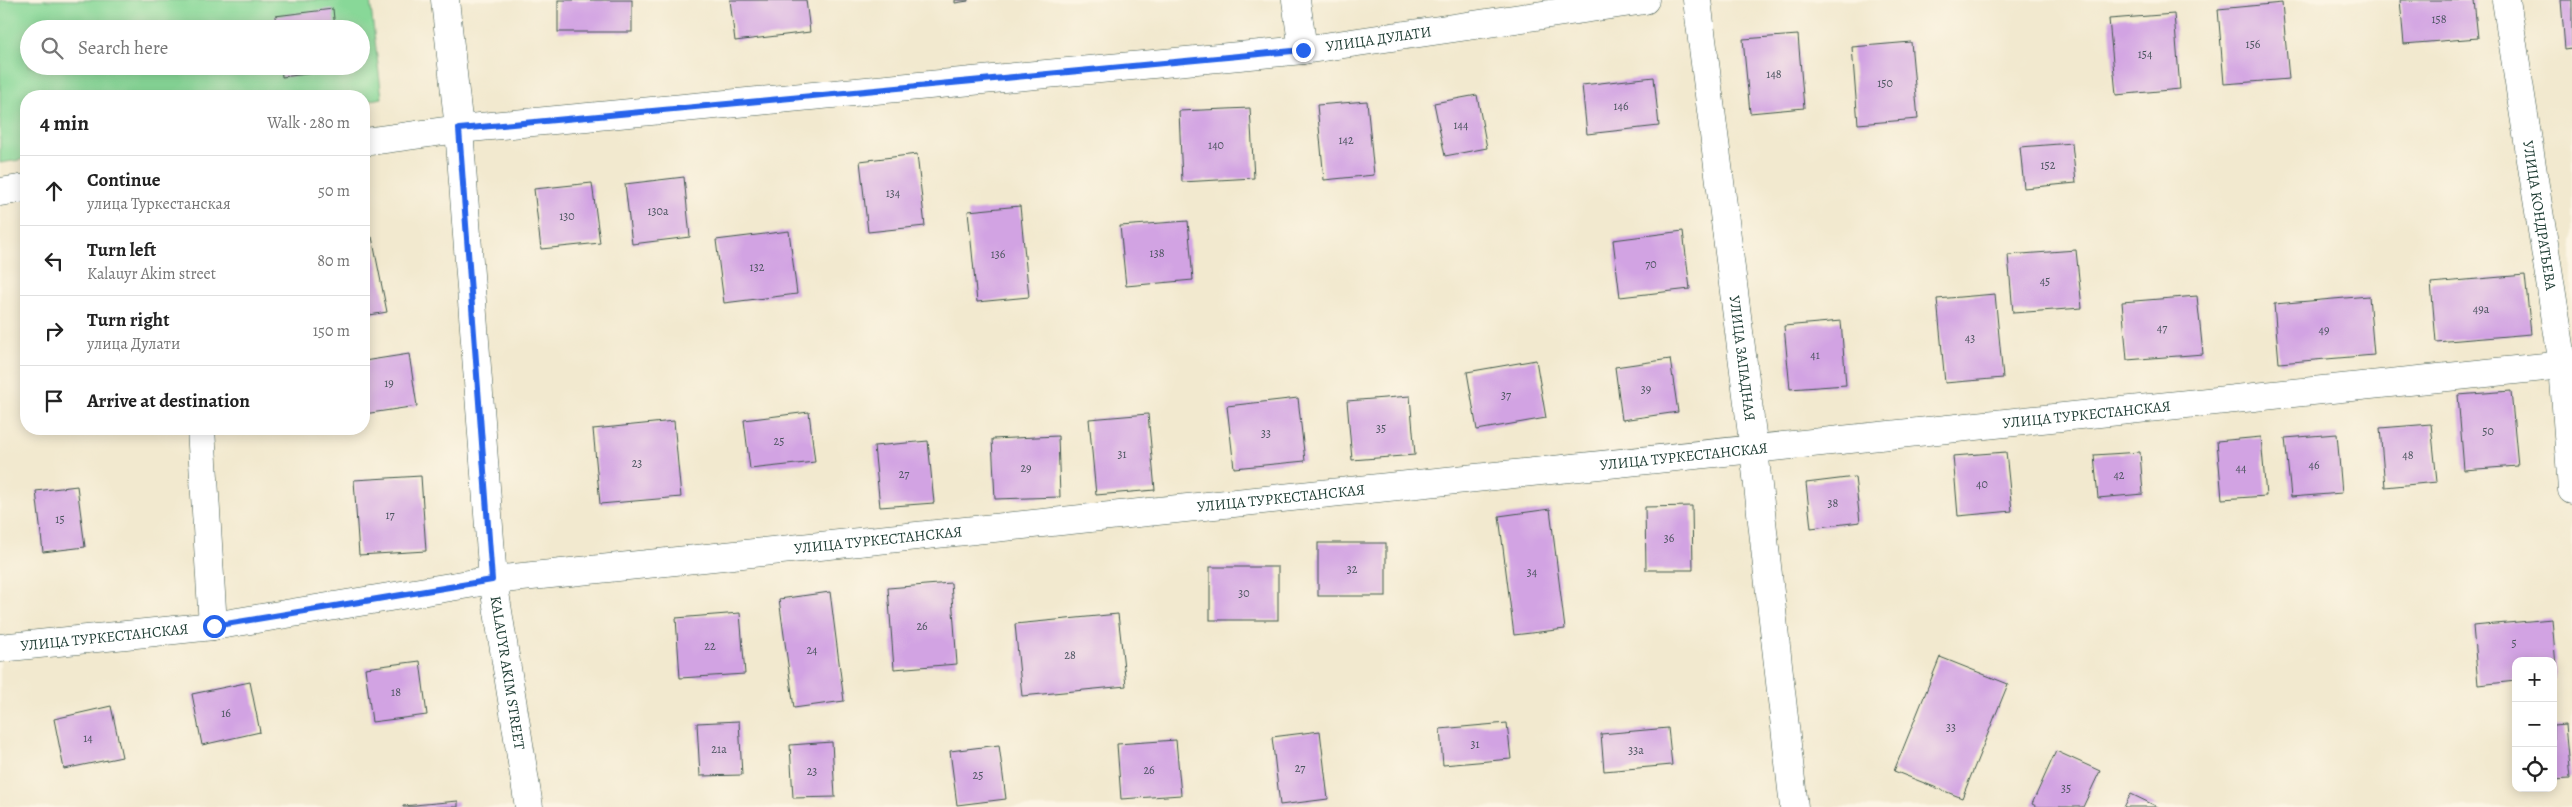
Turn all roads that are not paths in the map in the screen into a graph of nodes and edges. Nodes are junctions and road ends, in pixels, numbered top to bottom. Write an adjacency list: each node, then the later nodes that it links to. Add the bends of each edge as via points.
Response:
1 (445, 0): 7 (street, KALAUYR AKIM STREET)
2 (1296, 0): 6 (street)
3 (1645, 0): 6 (street, УЛИЦА ДУЛАТИ)
4 (1697, 0): 13 (street, УЛИЦА ЗАПАДНАЯ)
5 (2506, 0): 11 (street, УЛИЦА КОНДРАТЬЕВА)
6 (1303, 50): 7 (street, УЛИЦА ДУЛАТИ)
7 (459, 129): 8 (street, УЛИЦА ДУЛАТИ); 15 (street, KALAUYR AKIM STREET)
8 (370, 141)
9 (20, 189): 10 (street)
10 (0, 192)
11 (2563, 365): 13 (street, УЛИЦА ТУРКЕСТАНСКАЯ); 14 (street, УЛИЦА КОНДРАТЬЕВА)
12 (201, 435): 16 (street)
13 (1754, 450): 15 (street, УЛИЦА ТУРКЕСТАНСКАЯ); 19 (street, УЛИЦА ЗАПАДНАЯ)
14 (2572, 490)
15 (492, 580): 16 (street, УЛИЦА ТУРКЕСТАНСКАЯ); 18 (street, KALAUYR AKIM STREET)
16 (214, 626): 17 (street, УЛИЦА ТУРКЕСТАНСКАЯ)
17 (0, 648)
18 (529, 807)
19 (1794, 807)

